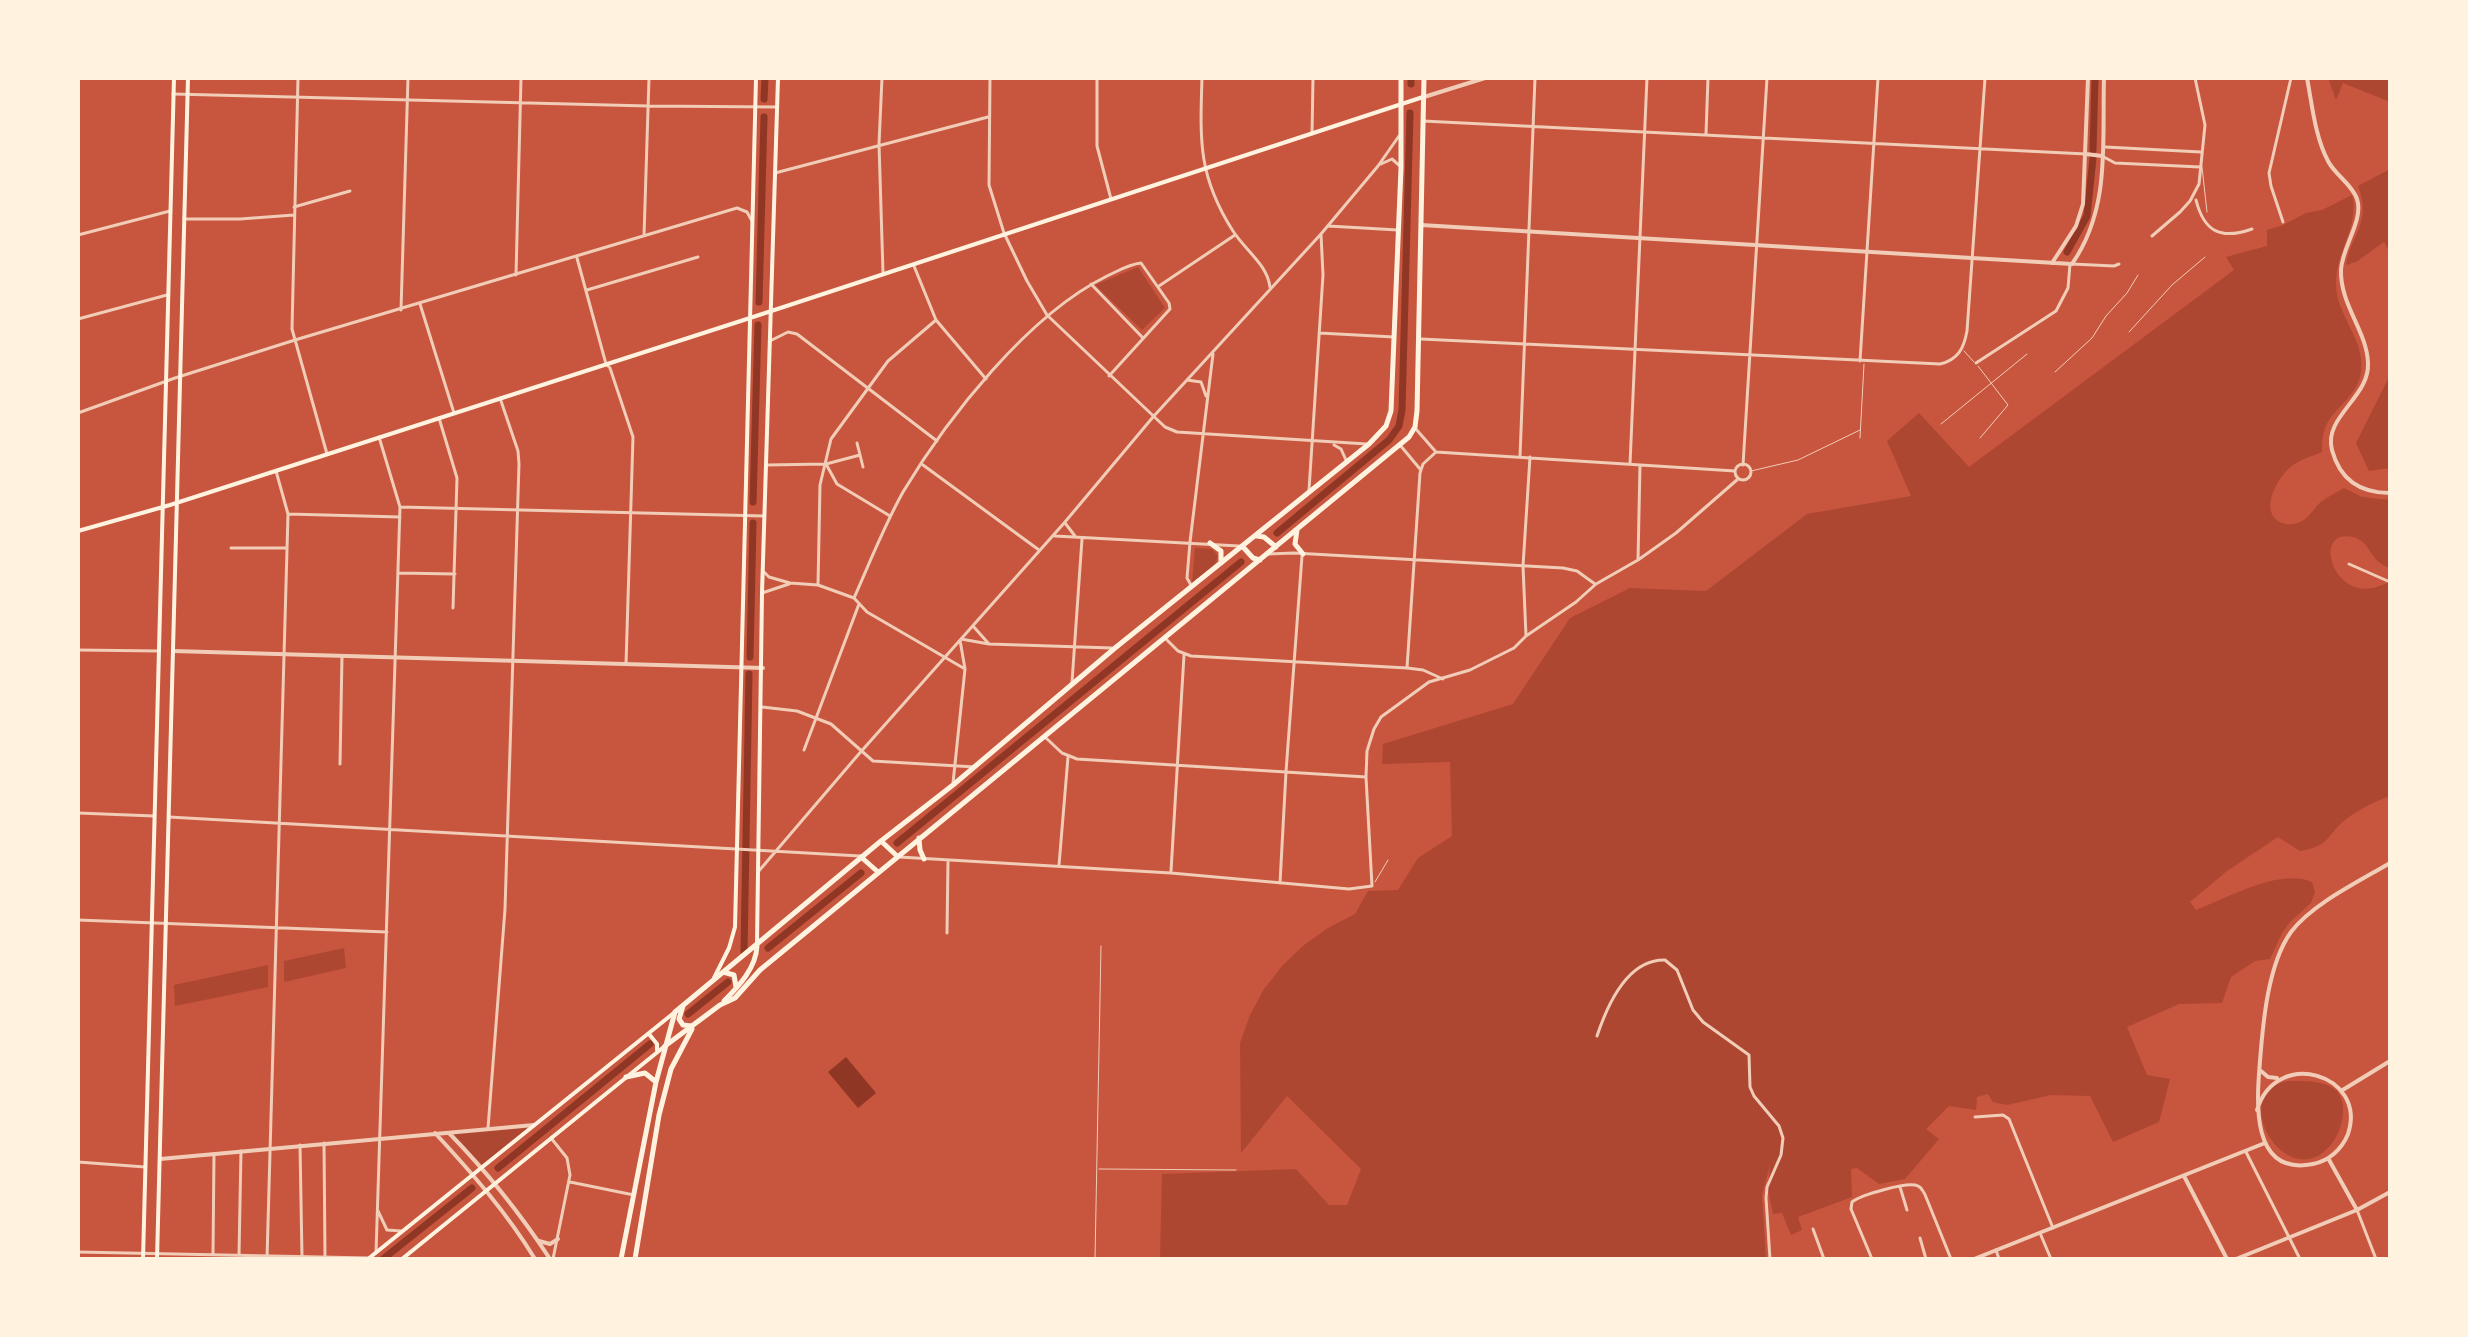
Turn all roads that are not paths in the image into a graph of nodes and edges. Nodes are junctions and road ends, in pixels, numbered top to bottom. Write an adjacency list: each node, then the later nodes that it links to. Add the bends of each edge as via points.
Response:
1 (174, 78): 28 (main road)
2 (188, 78): 29 (main road)
3 (298, 78): 30 (street)
4 (408, 78): 32 (street)
5 (521, 78): 33 (street)
6 (649, 78): 35 (street)
7 (756, 78): 37 (main road)
8 (778, 78): 36 (main road)
9 (882, 78): 47 (street)
10 (990, 78): 38 (street)
11 (1097, 78): 59 (street, via 1097,146)
12 (1202, 78): 56 (street)
13 (1313, 78): 42 (street)
14 (1401, 78): 34 (main road)
15 (1424, 78): 31 (main road)
16 (1485, 78): 31 (street)
17 (1535, 78): 40 (street)
18 (1647, 78): 41 (street)
19 (1708, 78): 44 (street)
20 (1767, 78): 45 (street)
21 (1878, 78): 46 (street)
22 (1985, 78): 49 (street)
23 (2088, 78): 51 (street)
24 (2104, 78): 48 (street)
25 (2195, 78): 50 (street, via 2205,125)
26 (2291, 78): 67 (street, via 2269,173)
27 (2307, 78): 167 (street, via 2325,156 2359,206 2341,274 2368,362 2363,386 2332,433 2332,450 2351,483 2368,492)
28 (173, 94): 29 (street); 62 (main road)
29 (187, 94): 30 (street); 65 (main road)
30 (297, 96): 32 (street); 61 (street)
31 (1424, 97): 34 (main road); 39 (main road)
32 (407, 99): 33 (street); 99 (street)
33 (521, 102): 35 (street); 91 (street)
34 (1400, 105): 42 (main road); 43 (main road)
35 (648, 106): 37 (street); 77 (street)
36 (777, 107): 37 (street); 57 (main road)
37 (756, 108): 66 (main road)
38 (988, 117): 47 (street); 73 (street, via 989,185)
39 (1423, 121): 40 (street); 68 (main road)
40 (1535, 125): 41 (street); 72 (street)
41 (1646, 131): 44 (street); 79 (street)
42 (1312, 134): 56 (main road)
43 (1400, 134): 54 (street); 55 (main road)
44 (1706, 134): 45 (street)
45 (1764, 137): 46 (street); 80 (street)
46 (1873, 143): 49 (street); 81 (street)
47 (879, 144): 57 (street); 90 (street)
48 (2102, 147): 50 (street); 52 (street)
49 (1980, 149): 51 (street); 85 (street)
50 (2201, 152): 53 (street)
51 (2086, 154): 52 (street); 87 (street, via 2080,216)
52 (2102, 156): 53 (street, via 2115,163); 88 (street, via 2096,216)
53 (2200, 165): 63 (lane); 78 (street, via 2199,184 2190,201)
54 (1378, 166): 55 (street, via 1392,159); 69 (street)
55 (1401, 168): 71 (main road)
56 (1204, 169): 59 (main road); 76 (street)
57 (775, 173): 100 (main road)
58 (350, 191): 61 (street)
59 (1111, 199): 73 (main road)
60 (2196, 200): 70 (street, via 2201,217 2214,231 2237,234)
61 (294, 207): 64 (street)
62 (170, 211): 75 (street); 97 (main road)
63 (2207, 212)
64 (294, 215): 65 (street); 110 (street)
65 (184, 219): 122 (main road)
66 (752, 221): 77 (street, via 740,208); 102 (main road)
67 (2283, 222)
68 (1421, 225): 72 (street); 109 (main road)
69 (1328, 226): 71 (street); 74 (street)
70 (2252, 229)
71 (1398, 230): 107 (main road)
72 (1528, 231): 79 (street); 112 (street)
73 (1004, 233): 86 (main road); 101 (street)
74 (1321, 234): 95 (street); 106 (street)
75 (78, 235)
76 (1235, 235): 94 (street); 95 (street, via 1268,274)
77 (644, 236): 82 (street)
78 (2152, 236)
79 (1639, 238): 80 (street); 113 (street)
80 (1757, 245): 81 (street); 117 (street)
81 (1866, 252): 85 (street); 118 (street)
82 (577, 257): 91 (street); 96 (street)
83 (698, 257): 96 (street)
84 (2205, 257): 105 (lane)
85 (1971, 258): 87 (street); 114 (street)
86 (913, 263): 90 (main road); 104 (street)
87 (2052, 263): 88 (street)
88 (2071, 264): 89 (street); 119 (street, via 2068,288 2056,311)
89 (2119, 264)
90 (883, 273): 100 (main road)
91 (516, 275): 98 (street)
92 (2138, 275): 121 (lane, via 2092,338)
93 (1091, 284): 94 (street, via 1137,262); 101 (street); 108 (street)
94 (1158, 286): 108 (street, via 1170,309)
95 (1270, 288): 115 (street)
96 (586, 291): 120 (street)
97 (168, 295): 103 (street); 126 (main road)
98 (420, 304): 99 (street); 132 (street)
99 (401, 310): 110 (street)
100 (772, 310): 102 (main road); 111 (main road)
101 (1047, 315): 123 (street); 124 (street)
102 (750, 318): 120 (main road); 175 (main road)
103 (78, 319)
104 (936, 320): 124 (street); 128 (street, via 888,361)
105 (2129, 332)
106 (1319, 333): 107 (street); 143 (street)
107 (1394, 337): 146 (main road, via 1389,419)
108 (1143, 338): 123 (street)
109 (1419, 339): 112 (street); 136 (main road)
110 (295, 340): 122 (street); 149 (street)
111 (772, 340): 128 (street, via 782,333 797,334); 157 (main road)
112 (1524, 344): 113 (street); 151 (street)
113 (1633, 350): 117 (street); 156 (street)
114 (1962, 350): 118 (street, via 1944,363); 119 (lane)
115 (1213, 352): 125 (street); 130 (street)
116 (2027, 354): 127 (lane)
117 (1750, 356): 118 (street); 159 (street)
118 (1862, 361): 137 (lane)
119 (1976, 363): 127 (lane)
120 (606, 364): 129 (main road); 173 (street, via 633,437)
121 (2055, 372)
122 (180, 376): 126 (street); 168 (main road)
123 (1109, 376): 133 (street)
124 (986, 379): 142 (street)
125 (1187, 380): 130 (street, via 1201,382); 133 (street)
126 (166, 382): 131 (street); 169 (main road)
127 (1991, 382): 135 (lane); 141 (lane, via 2008,407)
128 (868, 387): 142 (street); 154 (street, via 835,431)
129 (500, 398): 132 (main road); 172 (street, via 519,457)
130 (1207, 399): 138 (street)
131 (78, 413)
132 (454, 413): 134 (main road)
133 (1153, 417): 138 (street, via 1171,430); 179 (street)
134 (439, 418): 139 (main road); 171 (street, via 457,478)
135 (1941, 424)
136 (1415, 427): 147 (main road); 148 (street)
137 (1860, 430): 140 (lane); 164 (lane, via 1798,460)
138 (1202, 435): 143 (street); 185 (street)
139 (379, 437): 149 (main road); 170 (street)
140 (1860, 438)
141 (1980, 438)
142 (938, 441): 155 (street)
143 (1311, 442): 145 (street); 166 (street)
144 (857, 443): 150 (street)
145 (1330, 443): 146 (street); 153 (street, via 1341,449)
146 (1369, 444): 153 (main road)
147 (1400, 445): 161 (street); 180 (main road)
148 (1436, 452): 151 (street); 161 (street)
149 (327, 454): 162 (main road)
150 (860, 455): 154 (street); 160 (street)
151 (1520, 456): 152 (street)
152 (1530, 457): 156 (street); 200 (street)
153 (1347, 462): 166 (main road)
154 (826, 464): 157 (street); 177 (street, via 837,484); 207 (street, via 820,485)
155 (922, 464): 177 (street); 191 (street)
156 (1630, 464): 158 (street)
157 (767, 465): 176 (main road)
158 (1640, 465): 163 (street); 197 (street)
159 (1743, 465): 163 (street); 164 (street)
160 (863, 467)
161 (1420, 469): 196 (street)
162 (276, 471): 168 (main road); 174 (street)
163 (1735, 471): 165 (street)
164 (1751, 471): 165 (street, via 1746,480)
165 (1738, 479): 197 (street)
166 (1309, 493): 184 (main road)
167 (2390, 493)
168 (177, 502): 169 (main road); 222 (main road)
169 (163, 507): 181 (main road); 221 (main road)
170 (400, 507): 171 (street); 178 (street)
171 (458, 508): 172 (street); 203 (street)
172 (517, 509): 173 (street); 228 (street)
173 (632, 513): 175 (street); 230 (street)
174 (288, 514): 178 (street); 190 (street)
175 (744, 516): 176 (street); 231 (main road)
176 (765, 516): 201 (main road)
177 (890, 516): 210 (street)
178 (400, 517): 202 (street)
179 (1065, 522): 182 (street); 183 (street)
180 (1297, 530): 188 (main road); 194 (main road, via 1295,544)
181 (78, 531)
182 (1053, 536): 183 (street); 191 (street)
183 (1080, 538): 185 (street); 218 (street)
184 (1253, 538): 187 (main road); 188 (main road, via 1262,536)
185 (1190, 542): 186 (street); 208 (street, via 1187,578)
186 (1210, 543): 187 (street); 198 (main road, via 1221,551)
187 (1243, 547): 195 (main road); 198 (main road)
188 (1276, 547): 192 (street); 193 (main road)
189 (231, 548): 190 (street)
190 (287, 548): 223 (street)
191 (1039, 550): 213 (street)
192 (1294, 553): 193 (street); 194 (street)
193 (1268, 554): 195 (main road)
194 (1303, 554): 196 (street); 229 (street)
195 (1261, 560): 215 (main road)
196 (1414, 560): 200 (street); 233 (street)
197 (1638, 560): 206 (street)
198 (1220, 564): 208 (main road)
199 (2349, 564): 204 (street)
200 (1523, 566): 206 (street, via 1577,571); 214 (street)
201 (763, 569): 205 (street, via 769,577); 209 (main road)
202 (398, 573): 203 (street); 227 (street)
203 (455, 574): 212 (street)
204 (2390, 582)
205 (790, 583): 207 (street); 209 (street)
206 (1596, 584): 214 (street)
207 (818, 585): 210 (street)
208 (1192, 587): 219 (main road)
209 (762, 593): 232 (main road)
210 (854, 598): 211 (street)
211 (859, 604): 226 (street); 238 (street)
212 (453, 608)
213 (973, 626): 216 (street); 217 (street)
214 (1526, 636): 235 (street, via 1514,648)
215 (1165, 638): 224 (street); 239 (main road)
216 (960, 640): 217 (street); 226 (street); 234 (street)
217 (989, 644): 218 (street)
218 (1075, 648): 219 (street); 236 (street)
219 (1115, 648): 236 (main road)
220 (78, 650): 221 (street)
221 (159, 651): 251 (main road)
222 (173, 651): 223 (street); 252 (main road)
223 (284, 654): 225 (street); 253 (street)
224 (1184, 655): 229 (street); 245 (street)
225 (342, 656): 227 (street); 243 (street)
226 (945, 656): 234 (street); 241 (street)
227 (396, 657): 228 (street); 254 (street)
228 (513, 661): 230 (street); 255 (street)
229 (1294, 662): 233 (street); 247 (street)
230 (626, 664): 231 (street)
231 (742, 667): 232 (street); 258 (main road)
232 (763, 668): 237 (main road)
233 (1407, 668): 235 (street)
234 (965, 669): 244 (street)
235 (1443, 679): 248 (street, via 1429,682 1381,717 1370,739)
236 (1072, 684): 246 (main road)
237 (762, 707): 238 (street); 259 (main road)
238 (816, 717): 240 (street); 241 (street)
239 (1044, 735): 242 (street); 256 (main road)
240 (804, 750)
241 (863, 750): 244 (street, via 878,762); 260 (street)
242 (1068, 757): 245 (street); 267 (street)
243 (340, 764)
244 (955, 764): 246 (street); 249 (street)
245 (1177, 764): 247 (street); 270 (street)
246 (975, 767): 249 (main road)
247 (1286, 772): 248 (street); 271 (street)
248 (1366, 777): 272 (street)
249 (953, 785): 257 (main road)
250 (78, 813): 251 (street)
251 (155, 816): 252 (main road); 274 (main road)
252 (169, 817): 253 (street); 275 (main road)
253 (279, 823): 254 (street); 276 (street)
254 (391, 830): 255 (street); 277 (street)
255 (508, 836): 258 (street); 301 (street)
256 (919, 838): 261 (main road); 263 (main road)
257 (881, 841): 261 (main road); 262 (main road)
258 (739, 849): 259 (street); 282 (main road, via 735,927)
259 (756, 850): 260 (street); 268 (main road)
260 (775, 851): 262 (street); 268 (street)
261 (897, 856): 263 (street); 269 (main road)
262 (861, 857): 269 (main road); 279 (main road)
263 (924, 859): 265 (street)
264 (1388, 860): 272 (lane)
265 (948, 861): 267 (street); 278 (street)
266 (2390, 863): 293 (street, via 2331,899 2291,932 2266,1006)
267 (1059, 866): 270 (street)
268 (758, 872): 279 (main road)
269 (878, 872): 285 (main road, via 760,970 735,998)
270 (1171, 873): 271 (street)
271 (1280, 883): 272 (street)
272 (1372, 886)
273 (78, 920): 274 (street)
274 (152, 922): 275 (street); 316 (main road)
275 (166, 923): 276 (street); 314 (main road)
276 (276, 928): 277 (street); 309 (street)
277 (387, 932): 304 (street)
278 (947, 933)
279 (757, 945): 281 (main road); 283 (main road, via 755,959)
280 (1101, 946): 318 (lane)
281 (723, 972): 282 (main road); 283 (main road, via 737,980)
282 (713, 980): 284 (main road)
283 (734, 991): 285 (main road)
284 (683, 1005): 286 (main road); 287 (main road, via 681,1022)
285 (720, 1005): 287 (main road)
286 (675, 1012): 288 (main road); 290 (main road)
287 (695, 1025): 290 (main road); 354 (main road, via 673,1062 659,1115)
288 (648, 1033): 291 (main road, via 657,1044); 300 (main road)
289 (1597, 1036): 356 (street, via 1621,987 1641,966 1665,960 1677,970 1703,1022 1745,1050 1750,1087 1783,1138 1767,1187)
290 (665, 1046): 291 (main road); 296 (main road)
291 (656, 1052): 294 (main road)
292 (2390, 1061): 297 (street)
293 (2260, 1069): 295 (street, via 2268,1077); 298 (street)
294 (626, 1077): 296 (main road, via 645,1073); 305 (main road)
295 (2280, 1078): 297 (street, via 2318,1076); 298 (street, via 2266,1089)
296 (656, 1082): 327 (main road)
297 (2341, 1091): 313 (street, via 2350,1122 2343,1143)
298 (2257, 1110): 307 (street)
299 (1975, 1117): 331 (street, via 2009,1119)
300 (536, 1124): 301 (street); 317 (main road)
301 (488, 1128): 302 (street)
302 (447, 1132): 303 (street); 317 (street)
303 (435, 1133): 304 (street); 320 (street)
304 (380, 1138): 306 (street); 328 (street)
305 (551, 1138): 322 (street, via 567,1158); 323 (main road)
306 (324, 1143): 308 (street); 347 (street)
307 (2265, 1143): 311 (street); 313 (street, via 2292,1164)
308 (300, 1145): 309 (street); 346 (street)
309 (270, 1148): 310 (street); 348 (street)
310 (241, 1151): 312 (street); 343 (street)
311 (2246, 1152): 321 (street); 335 (street)
312 (214, 1154): 314 (street); 342 (street)
313 (2328, 1158): 330 (street)
314 (160, 1159): 345 (main road)
315 (78, 1162): 316 (street)
316 (145, 1167): 344 (main road)
317 (482, 1168): 320 (main road); 323 (street)
318 (1097, 1169): 319 (lane); 355 (lane)
319 (1236, 1170)
320 (473, 1175): 325 (street); 333 (main road)
321 (2184, 1176): 331 (street); 364 (street)
322 (569, 1182): 327 (street); 338 (street)
323 (495, 1184): 325 (main road); 336 (street)
324 (1900, 1187): 329 (street); 358 (street, via 1852,1202); 360 (street, via 1921,1188)
325 (486, 1191): 350 (main road); 351 (street)
326 (2390, 1192): 330 (street)
327 (634, 1195): 353 (main road)
328 (377, 1207): 333 (street, via 384,1228); 341 (street)
329 (1907, 1210)
330 (2357, 1210): 335 (street); 367 (street)
331 (2053, 1228): 334 (street)
332 (1813, 1229): 357 (street)
333 (404, 1230): 341 (main road)
334 (2040, 1233): 339 (street); 363 (street)
335 (2289, 1237): 365 (street); 366 (street)
336 (536, 1238): 338 (street, via 547,1245); 352 (street)
337 (1920, 1238): 359 (street)
338 (558, 1239): 352 (street)
339 (1996, 1250): 361 (street); 362 (street)
340 (78, 1252): 344 (street)
341 (376, 1253): 349 (main road)
342 (213, 1255): 343 (street); 345 (street)
343 (239, 1255): 348 (street)
344 (143, 1256): 345 (street)
345 (157, 1256)
346 (302, 1257): 347 (street); 348 (street)
347 (325, 1257): 349 (street)
348 (267, 1258)
349 (369, 1259)
350 (402, 1259)
351 (535, 1259)
352 (552, 1259)
353 (621, 1259)
354 (635, 1259)
355 (1095, 1259)
356 (1770, 1259)
357 (1824, 1259)
358 (1872, 1259)
359 (1926, 1259)
360 (1951, 1259)
361 (1974, 1259)
362 (1999, 1259)
363 (2051, 1259)
364 (2227, 1259)
365 (2236, 1259)
366 (2300, 1259)
367 (2376, 1259)

